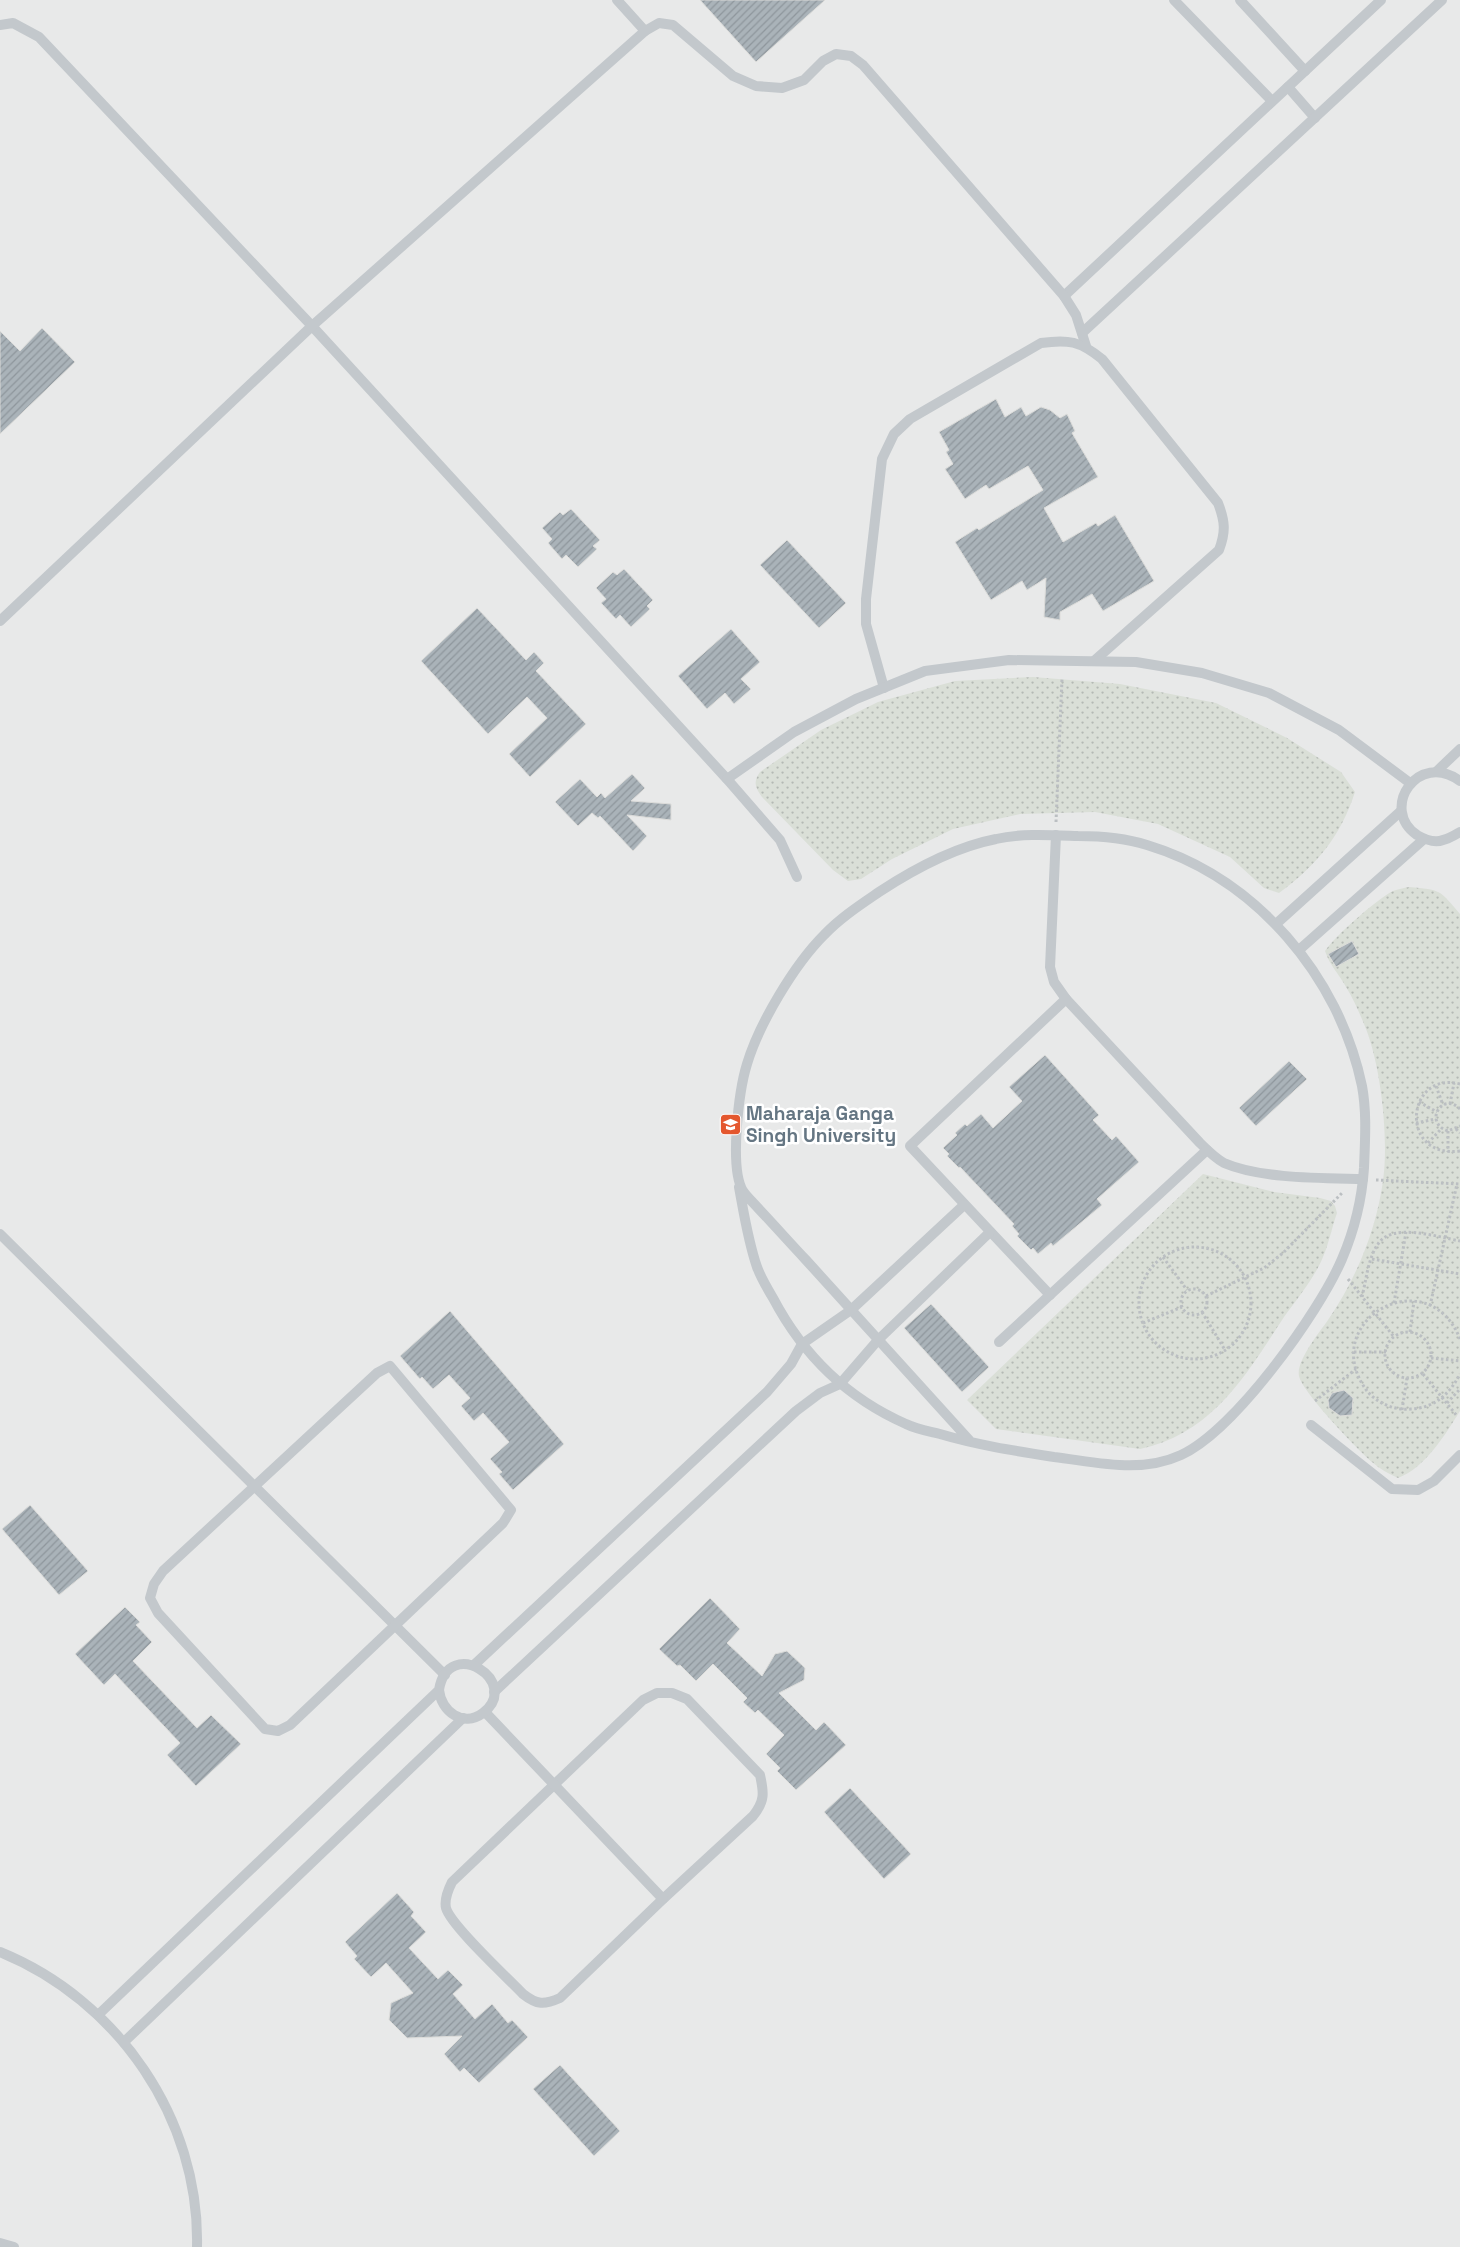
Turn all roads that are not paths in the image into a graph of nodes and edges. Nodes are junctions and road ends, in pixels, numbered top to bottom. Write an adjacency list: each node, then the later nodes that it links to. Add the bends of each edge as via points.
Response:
1 (617, 0): 7 (lane)
2 (1174, 0): 10 (lane)
3 (1240, 0): 8 (lane)
4 (1381, 0): 8 (lane)
5 (1442, 0): 11 (lane)
6 (0, 25): 13 (lane, via 13,23 39,37)
7 (645, 31): 12 (lane, via 659,24 674,25 734,76 756,86 782,88 804,80 823,61 836,54 851,56 863,65); 13 (lane)
8 (1305, 71): 9 (lane)
9 (1288, 87): 10 (lane); 11 (lane)
10 (1272, 101): 12 (lane)
11 (1315, 118): 14 (lane)
12 (1064, 296): 14 (lane)
13 (312, 326): 16 (lane); 21 (lane)
14 (1082, 333): 15 (lane)
15 (1086, 346): 17 (lane, via 1102,359 1218,503 1225,520 1224,536 1218,550); 18 (lane, via 1063,340 1041,343 910,419 894,434 882,459 866,599 866,624)
16 (0, 621)
17 (1094, 662): 18 (lane, via 1010,660 925,671); 23 (lane, via 1136,662 1202,672 1269,693 1339,730)
18 (884, 688): 21 (lane, via 794,732)
19 (1460, 748): 20 (lane)
20 (1437, 772): 22 (lane, via 1450,774); 23 (lane, via 1422,774)
21 (726, 779): 28 (lane, via 780,840)
22 (1460, 781)
23 (1410, 783): 24 (lane, via 1402,796)
24 (1402, 811): 27 (lane, via 1410,830); 29 (lane)
25 (1460, 832): 27 (lane, via 1441,841)
26 (1056, 835): 29 (lane, via 1104,836 1142,843 1180,856 1217,876); 31 (lane, via 1050,967 1054,982); 34 (lane, via 996,839 943,857 870,898 820,938 797,967 750,1051 736,1117)
27 (1424, 839): 30 (lane)
28 (797, 876)
29 (1276, 924): 30 (lane)
30 (1298, 950): 33 (lane, via 1332,1001 1350,1043 1362,1090 1366,1128)
31 (1066, 999): 32 (lane); 35 (lane, via 910,1146)
32 (1207, 1150): 33 (lane, via 1223,1162 1248,1170); 38 (lane)
33 (1360, 1179): 45 (lane, via 1354,1224 1338,1267 1317,1304 1272,1369 1231,1416 1202,1442 1180,1456 1149,1466 1123,1466)
34 (739, 1187): 39 (lane); 42 (lane, via 758,1272 788,1326)
35 (964, 1204): 36 (lane); 39 (lane)
36 (990, 1232): 38 (lane); 40 (lane)
37 (0, 1234): 47 (lane)
38 (1050, 1295): 41 (lane)
39 (851, 1310): 40 (lane); 42 (lane)
40 (878, 1340): 43 (lane); 45 (lane)
41 (999, 1342)
42 (802, 1344): 43 (lane); 49 (lane, via 767,1392)
43 (840, 1384): 45 (lane, via 908,1426); 52 (lane, via 820,1393 796,1411)
44 (1312, 1425): 46 (lane, via 1392,1489 1418,1490 1434,1481)
45 (971, 1442)
46 (1460, 1455)
47 (254, 1486): 48 (lane); 48 (lane, via 163,1571 150,1598 158,1613 265,1729 278,1731 290,1725); 48 (lane, via 377,1373 390,1366 511,1510 503,1522)
48 (393, 1624): 50 (lane)
49 (474, 1665): 50 (lane, via 461,1664); 52 (lane, via 491,1678)
50 (445, 1675): 51 (lane)
51 (439, 1690): 54 (lane, via 443,1706); 58 (lane)
52 (494, 1692): 53 (lane)
53 (485, 1712): 54 (lane); 55 (lane)
54 (463, 1718): 59 (lane)
55 (553, 1784): 56 (lane); 56 (lane, via 643,1700 657,1693 672,1693 687,1699 760,1775 762,1804 753,1816); 56 (lane, via 452,1882 446,1893 446,1908 455,1923 523,1994 534,2003 546,2004 560,1998)
56 (663, 1899)
57 (0, 1952): 58 (lane, via 40,1971)
58 (98, 2015): 59 (lane)
59 (124, 2042): 62 (lane, via 148,2074 175,2128 192,2185)
60 (0, 2243): 61 (lane)
61 (14, 2247)
62 (197, 2247)

